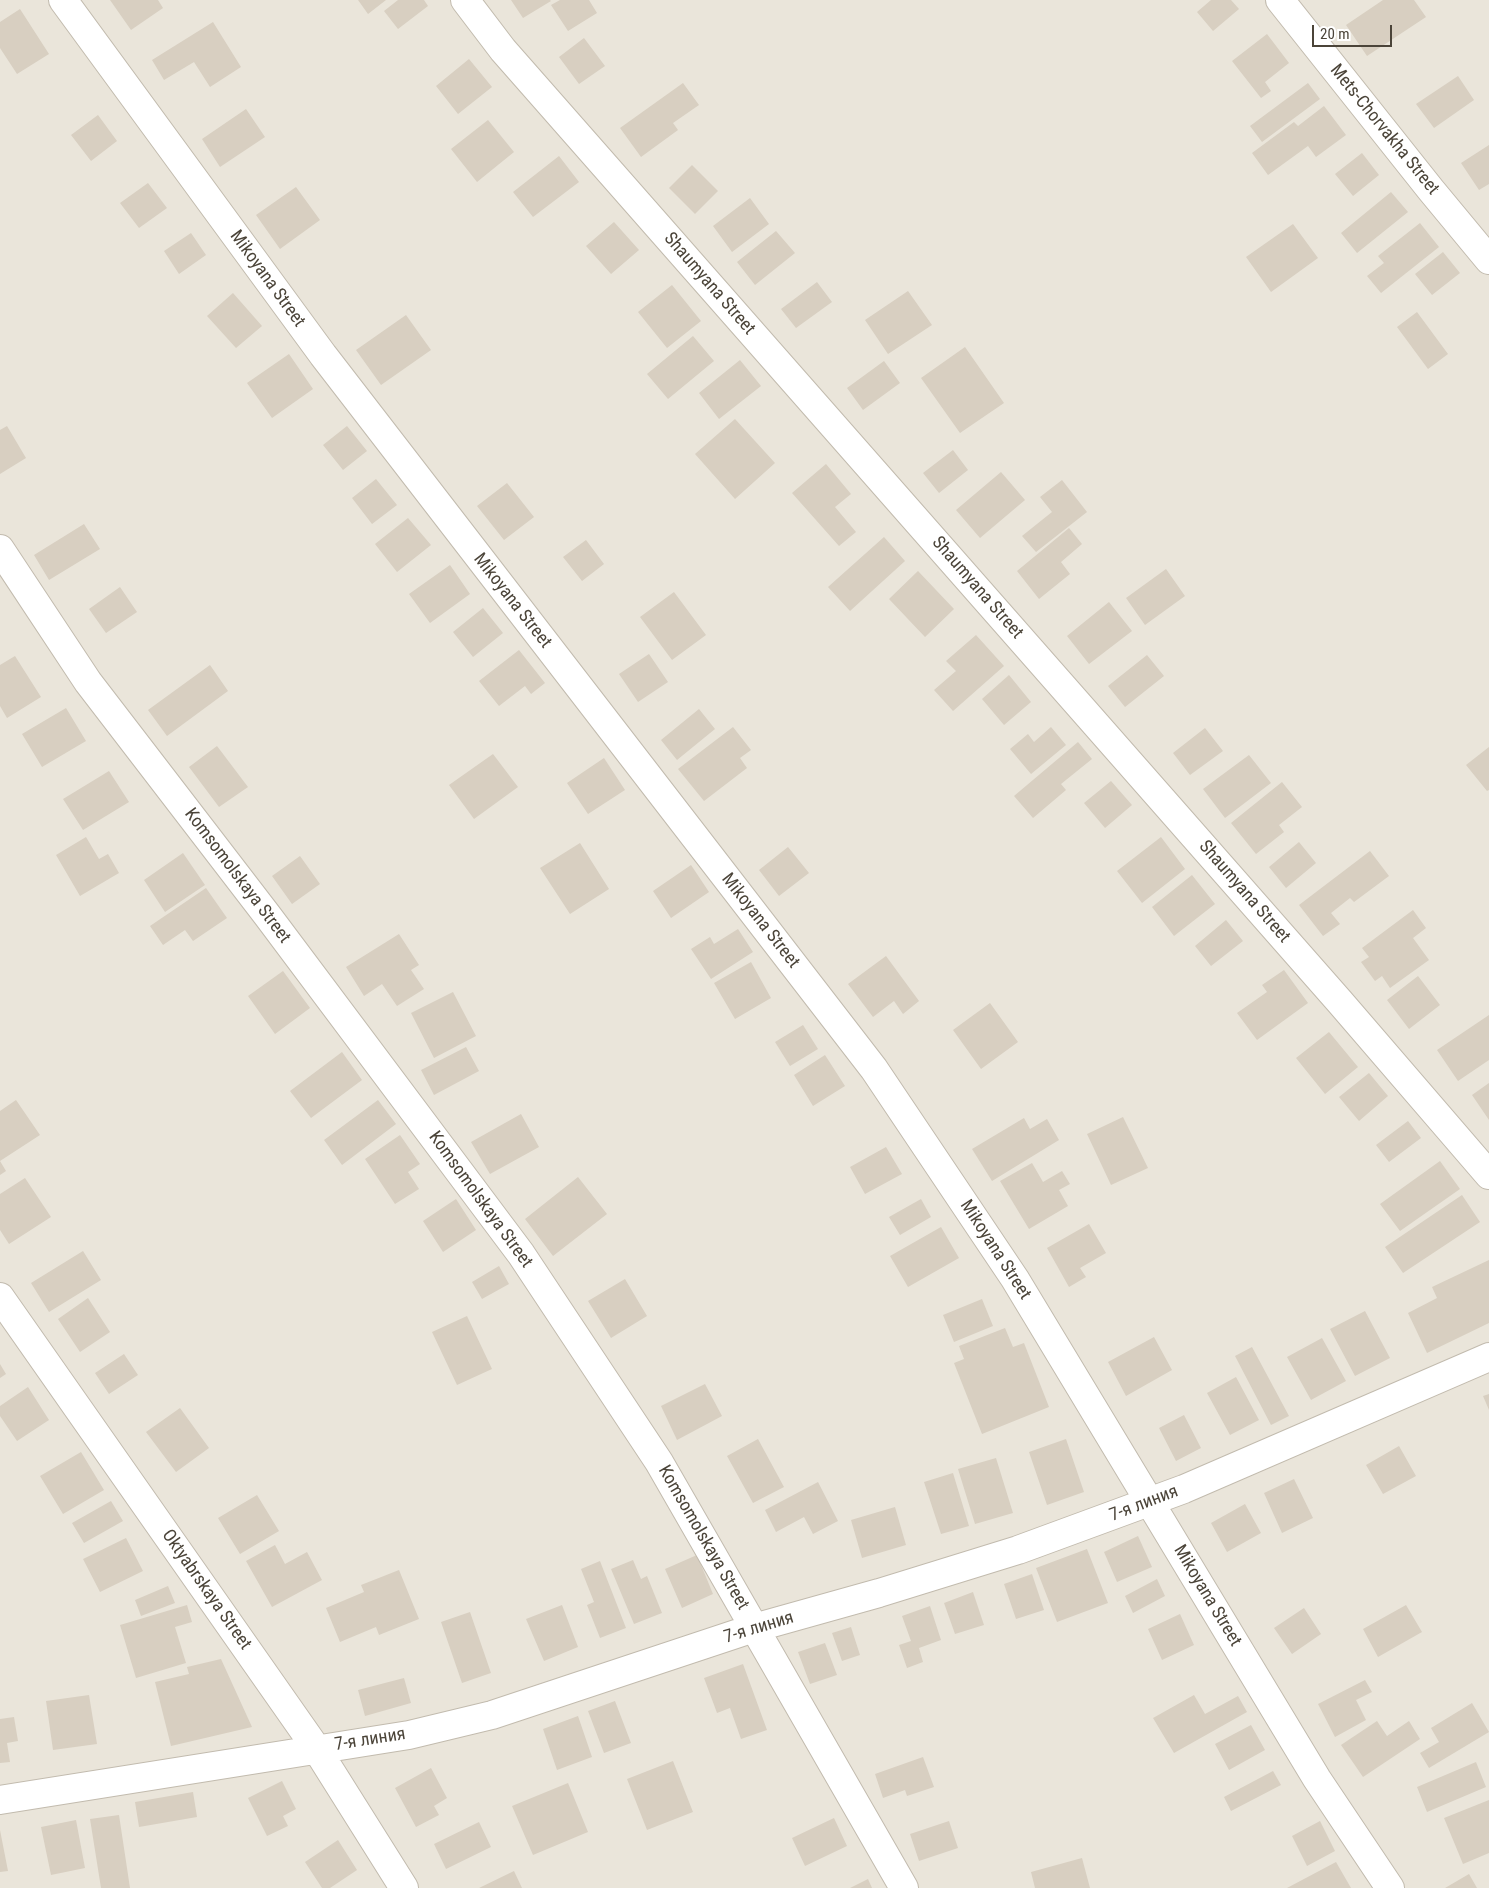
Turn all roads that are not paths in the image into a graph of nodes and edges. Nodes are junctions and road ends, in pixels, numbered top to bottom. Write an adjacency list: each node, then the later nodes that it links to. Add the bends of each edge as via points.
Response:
1 (63, 0): 9 (street, Mikoyana Street, via 322,355 874,1069 1015,1278)
2 (465, 0): 6 (street, Shaumyana Street, via 510,57)
3 (1280, 0): 4 (street, Mets-Chorvakha Street)
4 (1489, 260)
5 (0, 550): 10 (street, Komsomolskaya Street, via 88,682 521,1254 659,1462)
6 (1489, 1175)
7 (0, 1297): 11 (street, Oktyabrskaya Street)
8 (1489, 1357): 9 (street, 7-я линия)
9 (1151, 1502): 10 (street, 7-я линия, via 1018,1550); 15 (street, Mikoyana Street, via 1317,1779)
10 (754, 1628): 11 (street, 7-я линия, via 492,1716 410,1735); 14 (street, Komsomolskaya Street)
11 (316, 1748): 12 (street, 7-я линия); 13 (street, Oktyabrskaya Street)
12 (0, 1800)
13 (404, 1888)
14 (904, 1888)
15 (1390, 1888)

